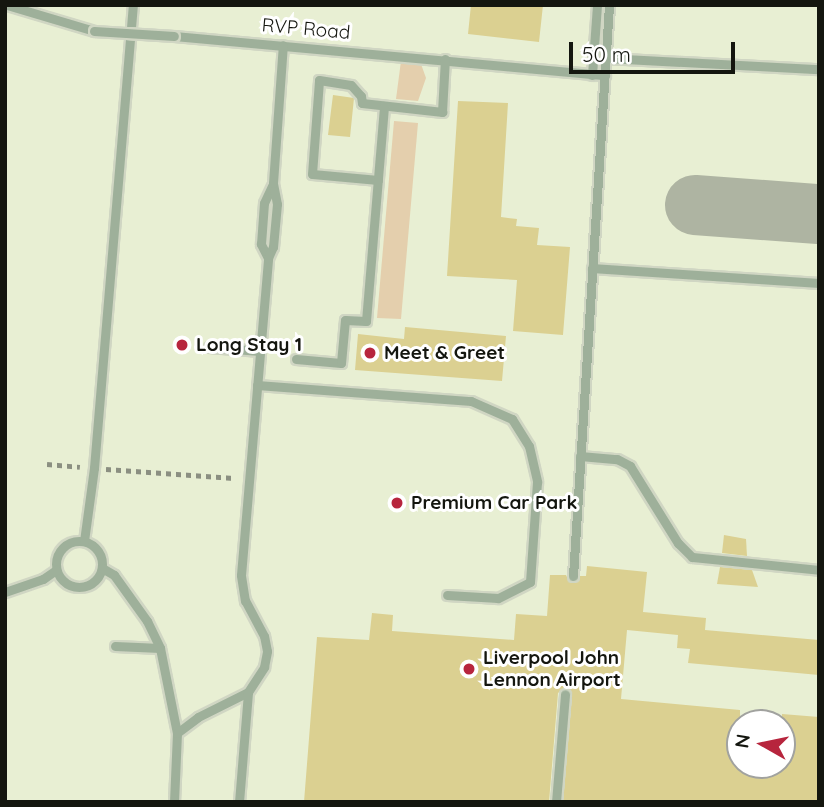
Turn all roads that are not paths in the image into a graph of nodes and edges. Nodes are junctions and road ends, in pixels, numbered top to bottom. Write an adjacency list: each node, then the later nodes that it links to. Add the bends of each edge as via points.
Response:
1 (7, 5): 5 (lane, RVP Road, bridge, via 94,31)
2 (133, 5): 20 (lane)
3 (597, 5): 9 (lane)
4 (609, 5): 6 (lane)
5 (283, 45): 7 (lane, RVP Road); 16 (lane, via 273,183 264,203 261,244 268,258)
6 (606, 58): 8 (lane); 10 (lane)
7 (444, 60): 9 (lane, RVP Road); 11 (lane, via 442,112)
8 (819, 69)
9 (593, 75): 10 (lane, RVP Road)
10 (605, 75): 13 (lane)
11 (384, 106): 12 (lane); 12 (lane, via 362,103 351,85 319,80 312,174)
12 (378, 180): 17 (lane, via 366,321 345,320 341,363)
13 (592, 268): 14 (lane); 19 (lane)
14 (819, 283)
15 (209, 347): 16 (lane)
16 (260, 351): 18 (lane)
17 (296, 359)
18 (257, 385): 26 (lane, via 471,401 512,419 529,446 537,482 530,582 498,598); 29 (lane, via 241,575 244,601 264,636 267,651 264,667)
19 (580, 456): 23 (lane, via 617,459 630,466 678,544 692,557); 24 (lane)
20 (84, 541): 21 (lane, via 98,549); 22 (lane, via 62,547)
21 (102, 568): 22 (lane, via 92,583 78,587 65,582); 28 (lane, via 114,575)
22 (56, 570): 25 (lane)
23 (819, 570)
24 (573, 576)
25 (5, 592)
26 (447, 595)
27 (115, 646): 28 (lane)
28 (160, 648): 31 (lane)
29 (248, 692): 31 (lane); 33 (lane)
30 (565, 694): 34 (lane)
31 (177, 733): 32 (lane)
32 (174, 802)
33 (239, 802)
34 (556, 802)

